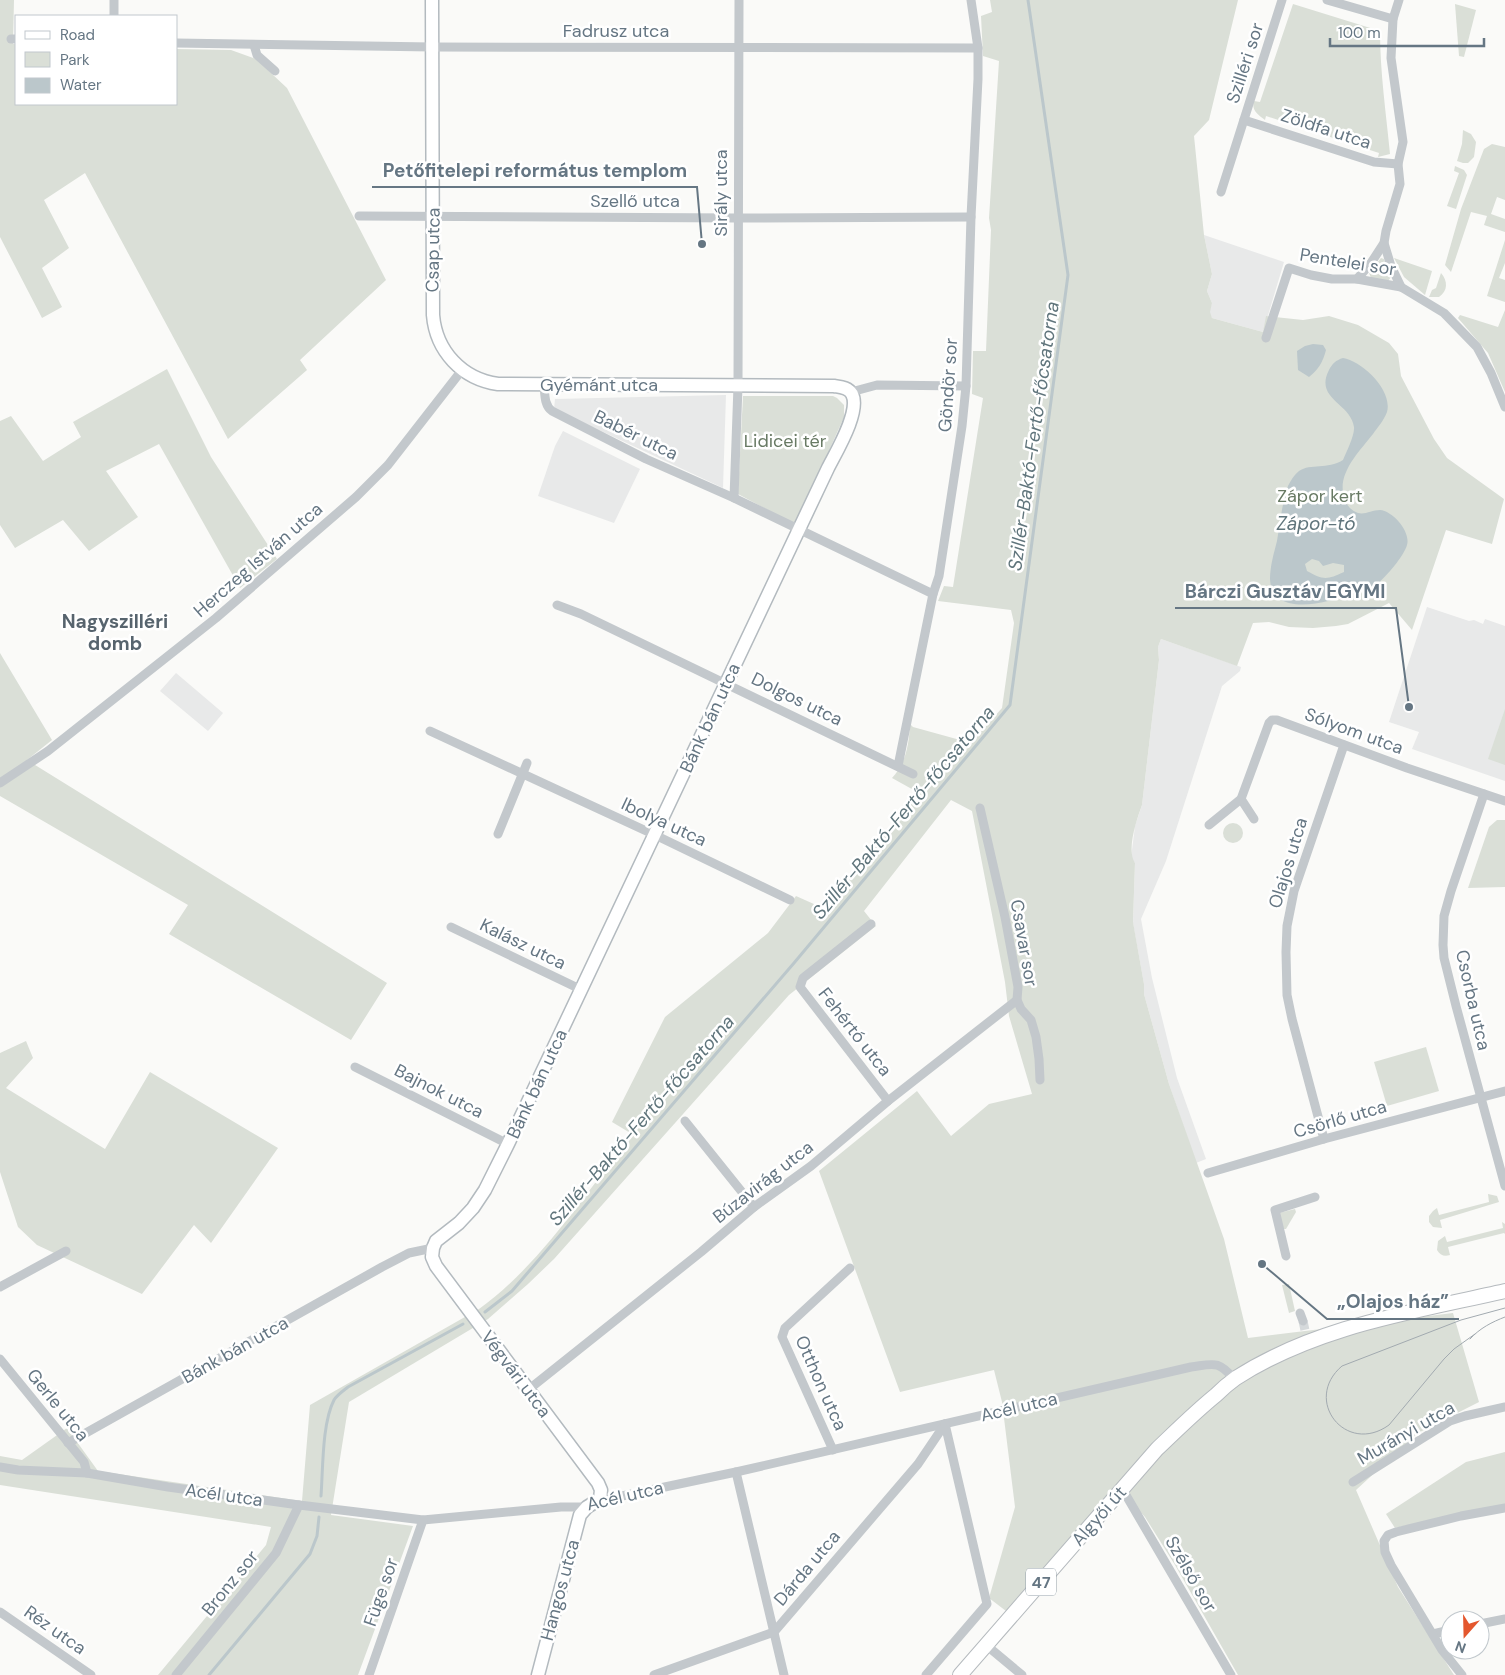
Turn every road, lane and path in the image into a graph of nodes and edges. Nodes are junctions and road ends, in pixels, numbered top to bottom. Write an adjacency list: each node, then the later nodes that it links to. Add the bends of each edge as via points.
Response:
1 (114, 0): 8 (street)
2 (432, 0): 12 (street, Csap utca)
3 (738, 0): 13 (street, Sirály utca)
4 (971, 0): 14 (street, Göndör sor)
5 (1282, 0): 16 (street, Szilléri sor)
6 (1327, 0): 9 (street)
7 (1399, 0): 9 (street)
8 (114, 15)
9 (1393, 19): 17 (street, via 1391,58 1403,142)
10 (178, 43): 11 (street, Fadrusz utca)
11 (254, 45): 12 (street, Fadrusz utca); 15 (street, via 257,55)
12 (432, 47): 13 (street, Fadrusz utca); 20 (street, Csap utca)
13 (738, 47): 14 (street, Fadrusz utca); 22 (street, Sirály utca)
14 (978, 48): 21 (street, Göndör sor)
15 (274, 71)
16 (1244, 120): 17 (street, Zöldfa utca, via 1374,162); 18 (street, Szilléri sor)
17 (1398, 164): 23 (street, via 1400,184)
18 (1221, 192)
19 (359, 216): 20 (street, Szellő utca)
20 (434, 216): 22 (street, Szellő utca); 27 (street, Csap utca, via 434,322 441,344)
21 (971, 217): 22 (street, Szellő utca); 30 (street, Göndör sor)
22 (737, 218): 29 (street, Sirály utca)
23 (1384, 243): 24 (street, via 1372,263); 25 (street)
24 (1356, 279): 25 (street, Pentelei sor); 26 (street, Pentelei sor, via 1332,279 1289,268)
25 (1401, 287): 32 (street, Pentelei sor, via 1444,313 1477,347)
26 (1266, 338)
27 (462, 370): 28 (street, Gyémánt utca, via 491,383); 44 (street, Herczeg István utca, via 388,464 356,497 216,618 48,751)
28 (544, 385): 29 (street, Gyémánt utca); 33 (street, Babér utca, via 546,403 552,411 646,459)
29 (738, 386): 31 (street, via 834,386); 33 (street)
30 (966, 386): 31 (street, via 877,385); 35 (street, Göndör sor, via 940,567)
31 (851, 392): 34 (street, via 855,403 852,418)
32 (1505, 407)
33 (734, 498): 34 (street)
34 (798, 531): 35 (street); 37 (street, Bánk bán utca)
35 (933, 594): 41 (street, Göndör sor)
36 (557, 605): 37 (street, Dolgos utca)
37 (727, 683): 41 (street, Dolgos utca); 52 (street, Bánk bán utca)
38 (430, 731): 42 (street, Ibolya utca)
39 (1344, 745): 45 (street, Sólyom utca); 46 (street, Sólyom utca, via 1272,720); 64 (street, Olajos utca, via 1294,890 1286,934 1292,1020)
40 (527, 764): 42 (street)
41 (898, 766): 43 (street, Dolgos utca)
42 (523, 774): 51 (street); 52 (street, Ibolya utca)
43 (913, 774)
44 (0, 783)
45 (1484, 794): 47 (street, Sólyom utca); 61 (street, Csorba utca, via 1451,891 1443,932 1444,958)
46 (1241, 800): 49 (street); 50 (street)
47 (1505, 802)
48 (980, 808): 57 (street, Csavar sor, via 1005,917 1018,988)
49 (1254, 819)
50 (1209, 825)
51 (498, 834)
52 (655, 835): 53 (street, Ibolya utca); 56 (street, Bánk bán utca)
53 (790, 900)
54 (871, 924): 62 (street, Fehértó utca, via 803,978 800,987)
55 (451, 927): 56 (street, Kalász utca)
56 (582, 990): 65 (street, Bánk bán utca)
57 (1017, 1000): 59 (street, Csavar sor, via 1031,1020 1036,1037); 62 (street, Búzavirág utca)
58 (355, 1067): 65 (street, Bajnok utca)
59 (1040, 1080)
60 (1505, 1091): 61 (street, Csörlő utca)
61 (1480, 1096): 64 (street, Csörlő utca); 67 (street, Csorba utca)
62 (888, 1101): 69 (street, Búzavirág utca, via 811,1166)
63 (685, 1121): 69 (street)
64 (1324, 1139): 66 (street, Csörlő utca)
65 (508, 1144): 70 (street, Bánk bán utca, via 473,1208)
66 (1208, 1173)
67 (1505, 1186)
68 (1315, 1197): 72 (street, via 1275,1210)
69 (754, 1207): 78 (street, Búzavirág utca)
70 (432, 1248): 78 (street, Végvári utca, via 436,1266); 81 (street, Bánk bán utca, via 409,1253 382,1267)
71 (66, 1251): 74 (street)
72 (1286, 1256)
73 (850, 1268): 82 (street, Otthon utca, via 785,1328 782,1337)
74 (0, 1287)
75 (1505, 1291): 77 (main road, Algyői út / 47, via 1328,1334 1289,1349)
76 (0, 1359): 81 (street, Gerle utca)
77 (1234, 1379): 80 (street, Acél utca, via 1219,1365 1191,1368); 89 (main road, Algyői út / 47, via 1158,1449)
78 (528, 1390): 90 (street, Végvári utca, via 598,1483)
79 (1505, 1407): 88 (street, Murányi utca, via 1450,1421)
80 (945, 1424): 82 (street, Acél utca); 98 (street, Dárda utca, via 918,1464); 108 (street, via 987,1604)
81 (68, 1443): 87 (street, Gerle utca, via 84,1462)
82 (833, 1450): 85 (street, Acél utca)
83 (0, 1467): 84 (street, Acél utca)
84 (18, 1470): 86 (street); 87 (street, Acél utca)
85 (736, 1472): 90 (street, Acél utca); 98 (street)
86 (0, 1473)
87 (87, 1473): 91 (street, Acél utca)
88 (1353, 1482)
89 (1123, 1490): 101 (main road, Algyői út / 47); 111 (street, Szélső sor)
90 (600, 1499): 92 (street, Acél utca)
91 (299, 1505): 94 (street, Acél utca); 103 (street, Bronz sor, via 276,1553)
92 (587, 1507): 94 (street, Acél utca); 105 (street, Hangos utca, via 576,1527)
93 (1505, 1508): 100 (street, via 1396,1532 1384,1541 1391,1565)
94 (424, 1520): 104 (street, Füge sor)
95 (0, 1612): 102 (street, Réz utca)
96 (1505, 1618): 97 (street)
97 (1490, 1622)
98 (774, 1632): 106 (street, Dárda utca); 107 (street)
99 (1440, 1632): 100 (street)
100 (1433, 1634): 112 (street)
101 (986, 1645): 109 (main road, Algyői út / 47); 110 (street)
102 (91, 1675)
103 (176, 1675)
104 (369, 1675)
105 (538, 1675)
106 (654, 1675)
107 (784, 1675)
108 (926, 1675)
109 (960, 1675)
110 (1022, 1675)
111 (1231, 1675)
112 (1462, 1675)

